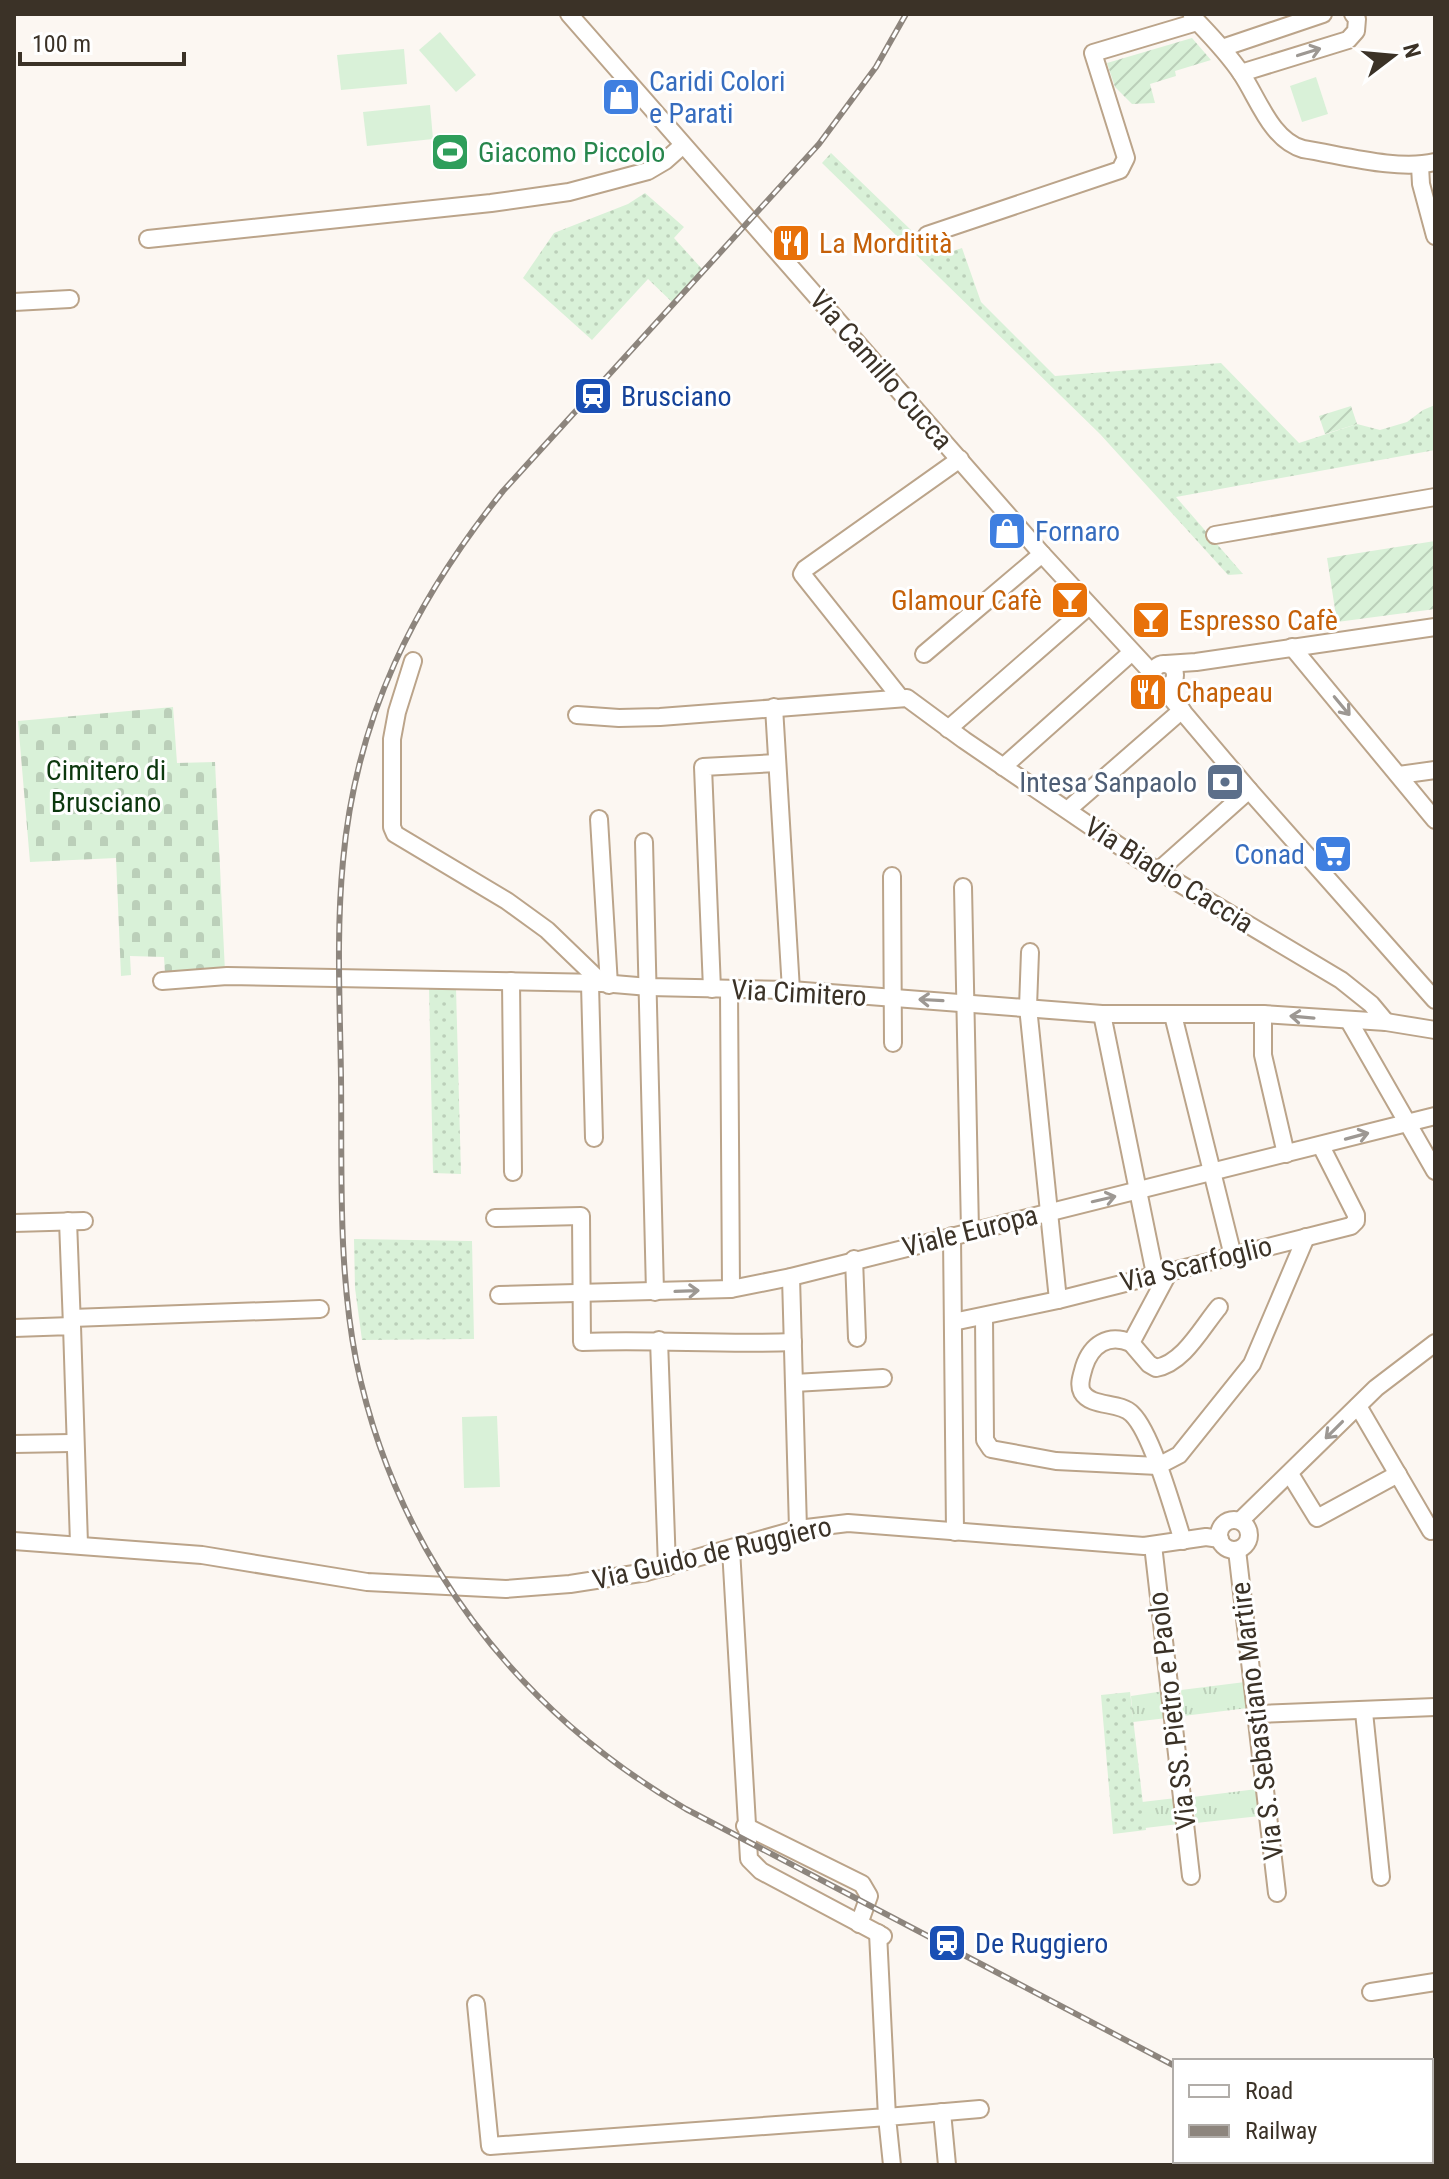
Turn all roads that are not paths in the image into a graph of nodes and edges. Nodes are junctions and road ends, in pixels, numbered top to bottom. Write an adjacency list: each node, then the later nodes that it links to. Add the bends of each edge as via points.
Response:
1 (569, 14): 7 (street, Via Camillo Cucca)
2 (1323, 14): 5 (street)
3 (1353, 14): 6 (street, one-way to 3, via 1348,40 1356,31)
4 (1194, 18): 5 (street); 9 (street, via 1093,53 1126,158 1120,170)
5 (1222, 48): 6 (street)
6 (1241, 73): 8 (street, via 1291,145)
7 (683, 145): 11 (street, via 648,171 569,192); 14 (street, Via Camillo Cucca)
8 (1428, 164): 10 (street, via 1421,184)
9 (927, 235)
10 (1435, 236)
11 (148, 239)
12 (70, 299): 13 (street)
13 (14, 302)
14 (960, 459): 17 (street, Via Camillo Cucca); 25 (street, Via Biagio Caccia, via 803,571)
15 (1435, 497): 16 (street)
16 (1215, 535)
17 (1042, 554): 18 (street, Via Camillo Cucca); 22 (street)
18 (1089, 606): 21 (street, Via Camillo Cucca); 28 (street)
19 (1435, 627): 20 (street)
20 (1292, 647): 24 (street, via 1196,662); 32 (street, one-way to 32)
21 (1132, 652): 24 (street, Via Camillo Cucca); 30 (street)
22 (924, 654)
23 (413, 661): 44 (street, via 392,739 395,834 547,930)
24 (1168, 682): 33 (street, Via Camillo Cucca); 34 (street)
25 (899, 696): 26 (street); 28 (street, Via Biagio Caccia)
26 (774, 707): 27 (street, via 660,717); 29 (street)
27 (577, 715)
28 (948, 729): 30 (street, Via Biagio Caccia)
29 (777, 763): 46 (street, via 703,767); 47 (street)
30 (1003, 767): 38 (street, Via Biagio Caccia)
31 (1435, 770): 32 (street)
32 (1399, 775): 36 (street)
33 (1249, 790): 38 (street); 49 (street, Via Camillo Cucca)
34 (1072, 806)
35 (599, 819): 44 (street)
36 (1435, 820)
37 (644, 842): 45 (street)
38 (1157, 872): 56 (street, Via Biagio Caccia, via 1315,963 1371,1004)
39 (892, 876): 48 (street)
40 (963, 887): 50 (street)
41 (1030, 952): 51 (street)
42 (162, 981): 43 (street, Via Cimitero, via 242,976)
43 (511, 981): 44 (street, Via Cimitero); 65 (street)
44 (600, 984): 45 (street, Via Cimitero); 61 (street)
45 (649, 987): 46 (street, Via Cimitero); 79 (street)
46 (720, 989): 47 (street, Via Cimitero); 78 (street)
47 (791, 990): 48 (street, Via Cimitero)
48 (893, 998): 50 (street, Via Cimitero, one-way to 48); 58 (street)
49 (1435, 1000)
50 (965, 1002): 51 (street, Via Cimitero); 71 (street)
51 (1028, 1007): 52 (street, Via Cimitero); 68 (street)
52 (1102, 1014): 54 (street, Via Cimitero); 67 (street)
53 (1263, 1014): 54 (street, Via Cimitero); 55 (street, Via Cimitero, one-way to 53); 63 (street, via 1263,1055)
54 (1173, 1015): 66 (street)
55 (1349, 1021): 56 (street, Via Cimitero); 60 (street)
56 (1386, 1022): 57 (street, Via Cimitero)
57 (1435, 1030)
58 (893, 1043)
59 (1435, 1116): 60 (street, Viale Europa)
60 (1406, 1123): 62 (street, Viale Europa, one-way to 60); 64 (street)
61 (594, 1138)
62 (1321, 1146): 63 (street, Viale Europa); 73 (street, Via Scarfoglio, via 1356,1221)
63 (1286, 1154): 66 (street, Viale Europa)
64 (1435, 1171)
65 (513, 1172)
66 (1211, 1172): 67 (street, Viale Europa); 74 (street)
67 (1137, 1191): 68 (street, Viale Europa, one-way to 67); 76 (street)
68 (1051, 1212): 71 (street, Viale Europa); 82 (street)
69 (495, 1218): 80 (street, via 581,1216)
70 (14, 1223): 86 (street, via 76,1221)
71 (970, 1231): 72 (street, Viale Europa)
72 (952, 1236): 75 (street, Viale Europa); 87 (street)
73 (1306, 1237): 74 (street, Via Scarfoglio); 100 (street, via 1252,1364 1179,1455)
74 (1233, 1256): 76 (street, Via Scarfoglio)
75 (854, 1259): 77 (street, Viale Europa); 89 (street)
76 (1162, 1272): 82 (street, Via Scarfoglio); 92 (street)
77 (791, 1277): 78 (street, Viale Europa); 91 (street)
78 (731, 1289): 79 (street, Viale Europa, one-way to 78)
79 (655, 1292): 80 (street, Viale Europa)
80 (581, 1294): 81 (street, Viale Europa); 90 (street, via 582,1342)
81 (499, 1295)
82 (1058, 1300): 85 (street, Via Scarfoglio)
83 (1219, 1307): 92 (street, via 1178,1358 1164,1367 1149,1364)
84 (320, 1309): 86 (street)
85 (984, 1317): 87 (street, Via Scarfoglio); 100 (street, via 985,1440 991,1449 1056,1461)
86 (72, 1322): 88 (street); 110 (street)
87 (953, 1322): 106 (street)
88 (14, 1328)
89 (857, 1338)
90 (659, 1340): 91 (street); 114 (street)
91 (793, 1342): 96 (street)
92 (1131, 1343): 100 (street, via 1111,1339 1095,1346 1080,1382 1082,1392 1135,1416)
93 (1430, 1345): 94 (street); 97 (street)
94 (1435, 1364)
95 (883, 1378): 96 (street)
96 (794, 1383): 104 (street)
97 (1358, 1406): 101 (street, one-way to 101); 102 (street)
98 (71, 1443): 99 (street)
99 (14, 1444)
100 (1158, 1466): 109 (street)
101 (1290, 1474): 102 (street, via 1317,1518); 103 (street)
102 (1398, 1474): 105 (street)
103 (1240, 1521): 107 (street, via 1226,1522); 113 (street, via 1249,1537)
104 (798, 1529): 106 (street, Via Guido de Ruggiero, via 862,1523); 112 (street, Via Guido de Ruggiero)
105 (1431, 1531)
106 (955, 1532): 111 (street, Via Guido de Ruggiero)
107 (1220, 1539): 109 (street, Via Guido de Ruggiero); 113 (street)
108 (14, 1541): 110 (street, Via Guido de Ruggiero)
109 (1183, 1541): 111 (street, Via Guido de Ruggiero)
110 (79, 1544): 114 (street, Via Guido de Ruggiero, via 202,1555 367,1582 461,1588 570,1584)
111 (1153, 1545): 119 (street, Via SS. Pietro e Paolo)
112 (731, 1549): 114 (street, Via Guido de Ruggiero); 118 (street)
113 (1237, 1550): 117 (street, Via S. Sebastiano Martire)
114 (667, 1567)
115 (1435, 1707): 116 (street)
116 (1364, 1712): 117 (street); 120 (street)
117 (1257, 1714): 121 (street, Via S. Sebastiano Martire)
118 (745, 1826): 122 (street, via 753,1865); 122 (street, via 862,1884 869,1896)
119 (1191, 1876)
120 (1381, 1877)
121 (1277, 1893)
122 (859, 1924): 128 (street, via 880,1934)
123 (1435, 1982): 124 (street)
124 (1371, 1992)
125 (476, 2004): 128 (street, via 490,2146)
126 (980, 2109): 127 (street)
127 (942, 2112): 128 (street); 130 (street)
128 (887, 2117): 129 (street)
129 (892, 2165)
130 (947, 2165)

